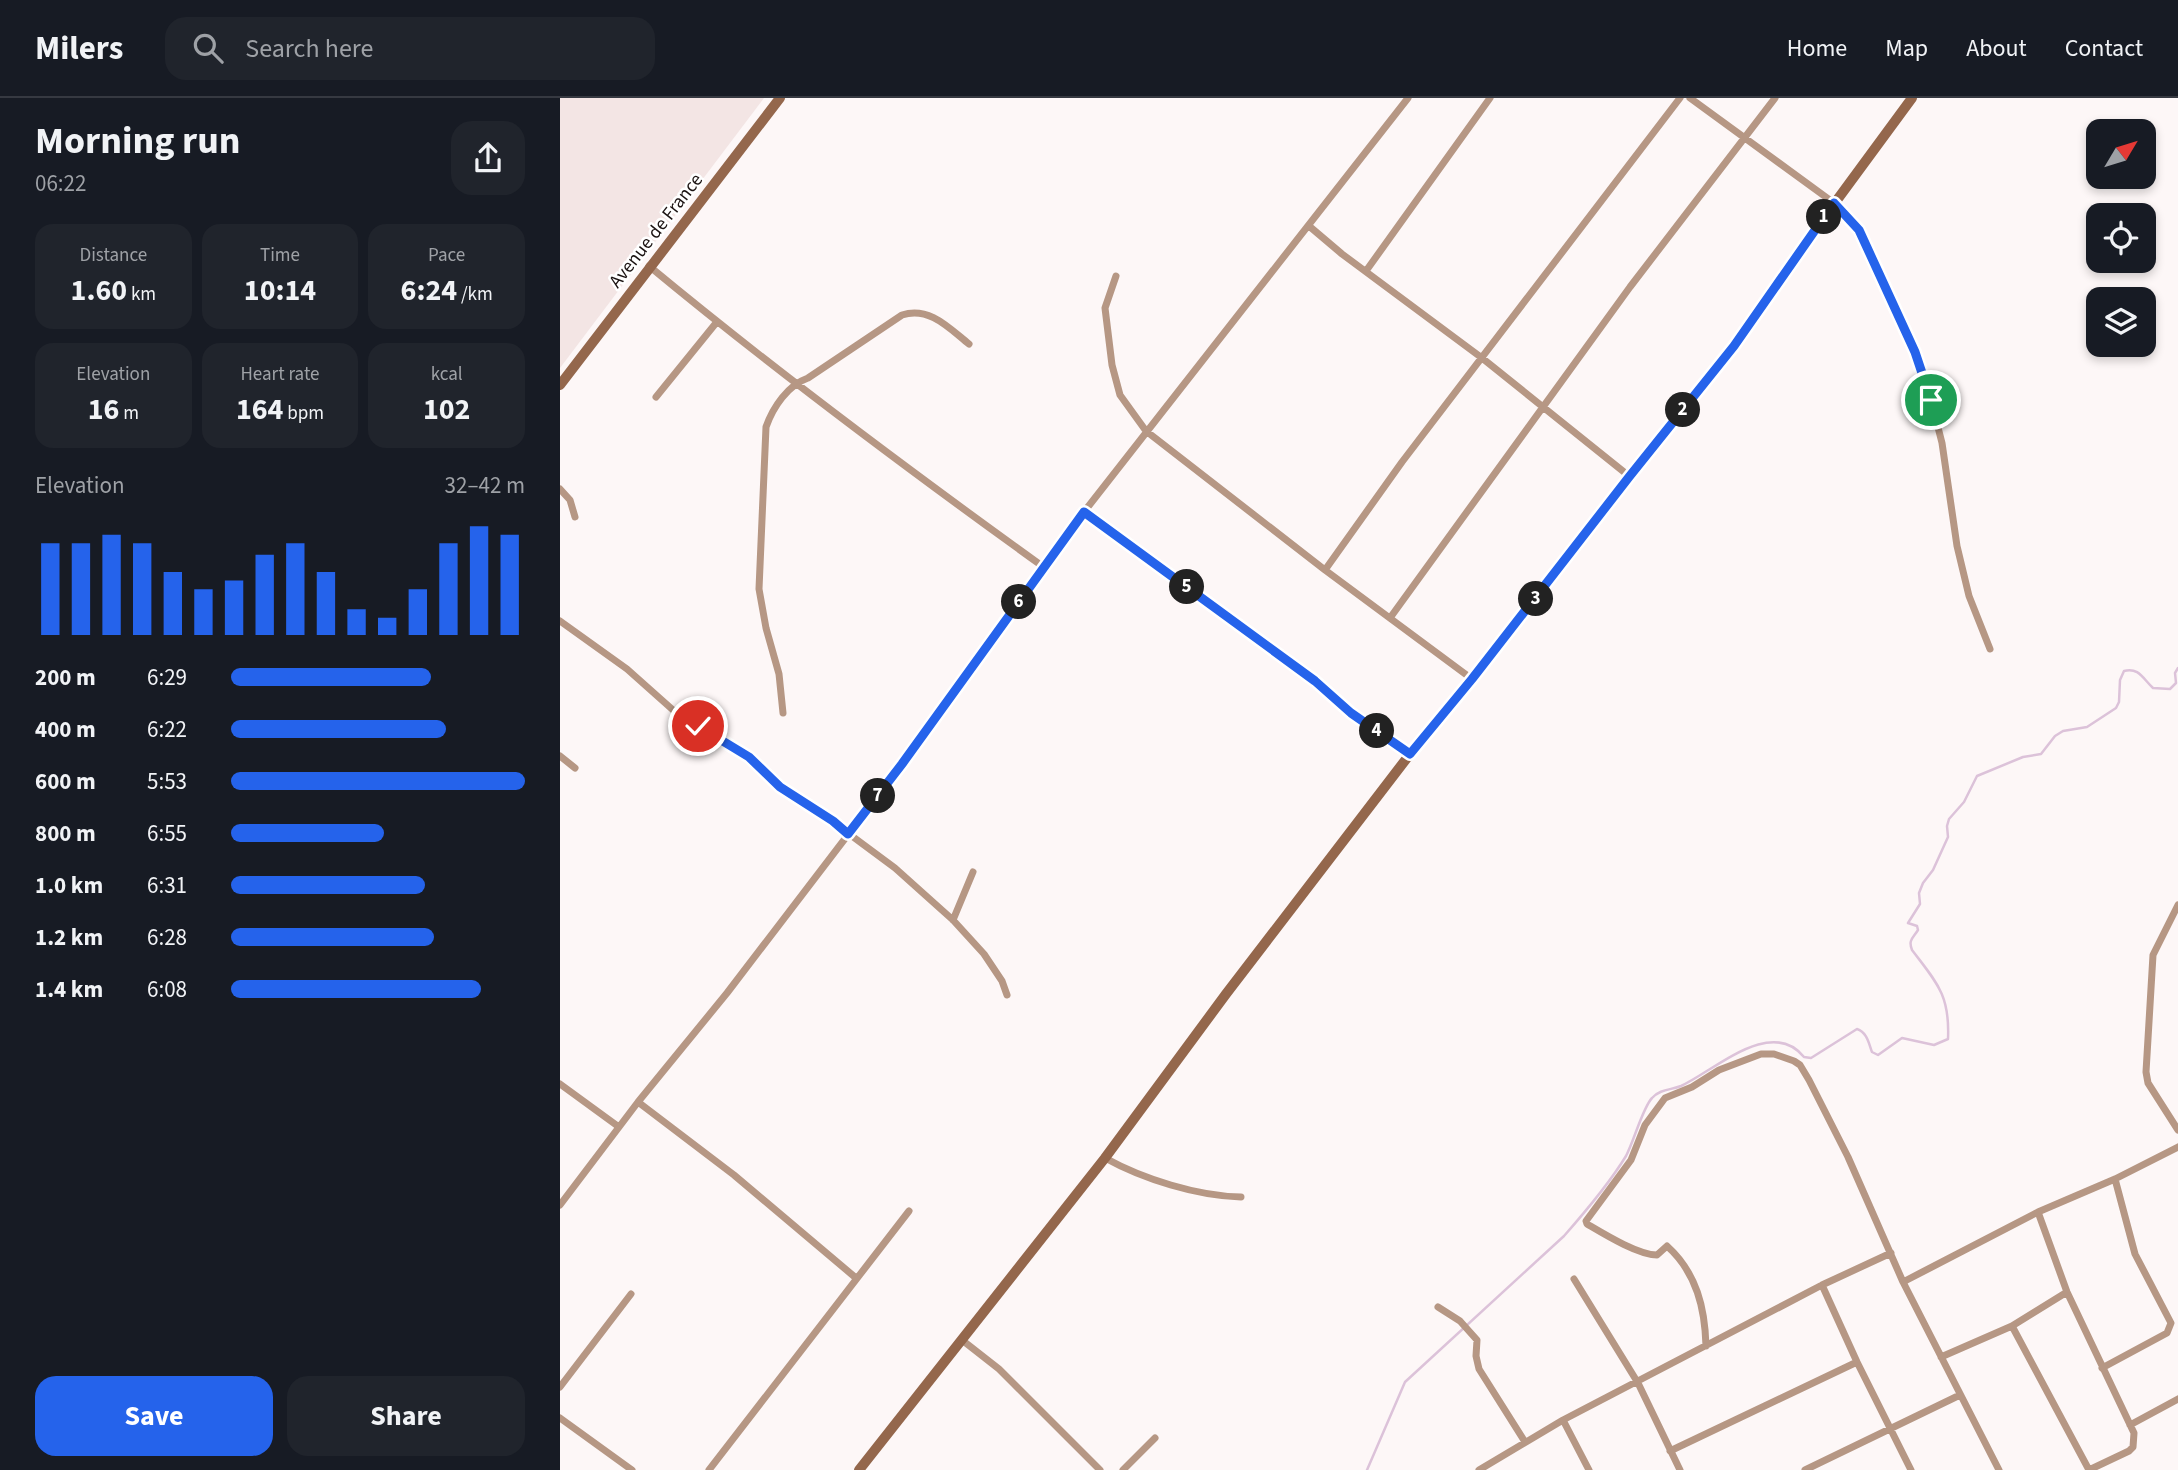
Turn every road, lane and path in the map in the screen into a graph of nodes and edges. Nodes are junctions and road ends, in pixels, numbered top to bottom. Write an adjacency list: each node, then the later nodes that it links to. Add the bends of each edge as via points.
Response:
1 (780, 98): 11 (street, Avenue de France)
2 (1408, 98): 10 (street)
3 (1490, 98): 12 (street)
4 (1680, 98): 16 (street)
5 (1690, 98): 8 (street)
6 (1775, 98): 8 (street)
7 (1909, 99): 9 (street)
8 (1743, 138): 9 (street); 20 (street)
9 (1834, 203): 22 (street, via 1734,346); 30 (street, via 1859,230 1915,352 1942,443 1969,596)
10 (1310, 226): 12 (street); 21 (street)
11 (649, 266): 14 (street); 18 (street, Avenue de France)
12 (1366, 271): 16 (street)
13 (1116, 276): 21 (street, via 1105,308 1112,365 1120,396)
14 (716, 323): 17 (street); 19 (street)
15 (969, 344): 17 (street, via 936,319 913,311)
16 (1482, 358): 20 (street); 27 (street)
17 (794, 383): 26 (street); 32 (street, via 766,427 759,589)
18 (560, 385)
19 (656, 397)
20 (1543, 406): 22 (street); 28 (street)
21 (1146, 431): 24 (street); 27 (street)
22 (1629, 477): 31 (street)
23 (560, 489): 25 (street, via 570,500)
24 (1084, 512): 26 (street); 33 (street)
25 (575, 517)
26 (1045, 568): 36 (street)
27 (1325, 570): 28 (street)
28 (1390, 618): 31 (street)
29 (560, 621): 36 (street, via 627,669 673,710 749,757 780,787)
30 (1990, 649)
31 (1472, 679): 33 (street)
32 (783, 713)
33 (1410, 754): 46 (street)
34 (560, 756): 35 (street)
35 (575, 768)
36 (848, 834): 39 (street); 42 (street)
37 (972, 872): 39 (street)
38 (2178, 905): 44 (street, via 2153,955 2146,1072 2148,1083)
39 (953, 920): 40 (street, via 984,954)
40 (1007, 995)
41 (560, 1084): 43 (street)
42 (638, 1102): 43 (street); 53 (street, via 734,1175)
43 (619, 1127): 49 (street)
44 (2178, 1130)
45 (2178, 1147): 47 (street)
46 (1105, 1158): 48 (street, via 1128,1170 1204,1193); 61 (street)
47 (2115, 1179): 51 (street); 65 (street, via 2135,1254 2171,1327)
48 (1241, 1197)
49 (560, 1205)
50 (909, 1211): 53 (street)
51 (2038, 1212): 55 (street); 57 (street)
52 (1891, 1253): 55 (street); 56 (street); 62 (street, via 1800,1065 1774,1054 1761,1054 1719,1070 1660,1103 1631,1160 1586,1221 1643,1252 1657,1255 1667,1246 1676,1254 1701,1297)
53 (856, 1278): 78 (street)
54 (1574, 1279): 66 (street)
55 (1903, 1282): 63 (street)
56 (1822, 1285): 62 (street); 64 (street)
57 (2067, 1292): 60 (street); 65 (street)
58 (631, 1294): 67 (street)
59 (1438, 1307): 75 (street, via 1460,1321 1477,1340 1479,1369)
60 (2012, 1326): 63 (street); 88 (street)
61 (962, 1340): 79 (street); 80 (street, via 999,1369)
62 (1706, 1346): 66 (street)
63 (1941, 1357): 68 (street)
64 (1857, 1363): 73 (street); 76 (street)
65 (2102, 1368): 72 (street)
66 (1638, 1383): 71 (street); 76 (street)
67 (560, 1387)
68 (1960, 1395): 73 (street); 87 (street)
69 (2178, 1399): 72 (street)
70 (560, 1418): 77 (street)
71 (1563, 1420): 75 (street); 83 (street)
72 (2130, 1425): 88 (street, via 2134,1440 2129,1451)
73 (1891, 1428): 85 (street); 86 (street)
74 (1155, 1438): 81 (street)
75 (1525, 1442): 82 (street)
76 (1670, 1451): 84 (street)
77 (632, 1470)
78 (709, 1470)
79 (859, 1470)
80 (1100, 1470)
81 (1123, 1470)
82 (1479, 1470)
83 (1588, 1470)
84 (1680, 1470)
85 (1805, 1470)
86 (1911, 1470)
87 (1999, 1470)
88 (2089, 1470)

